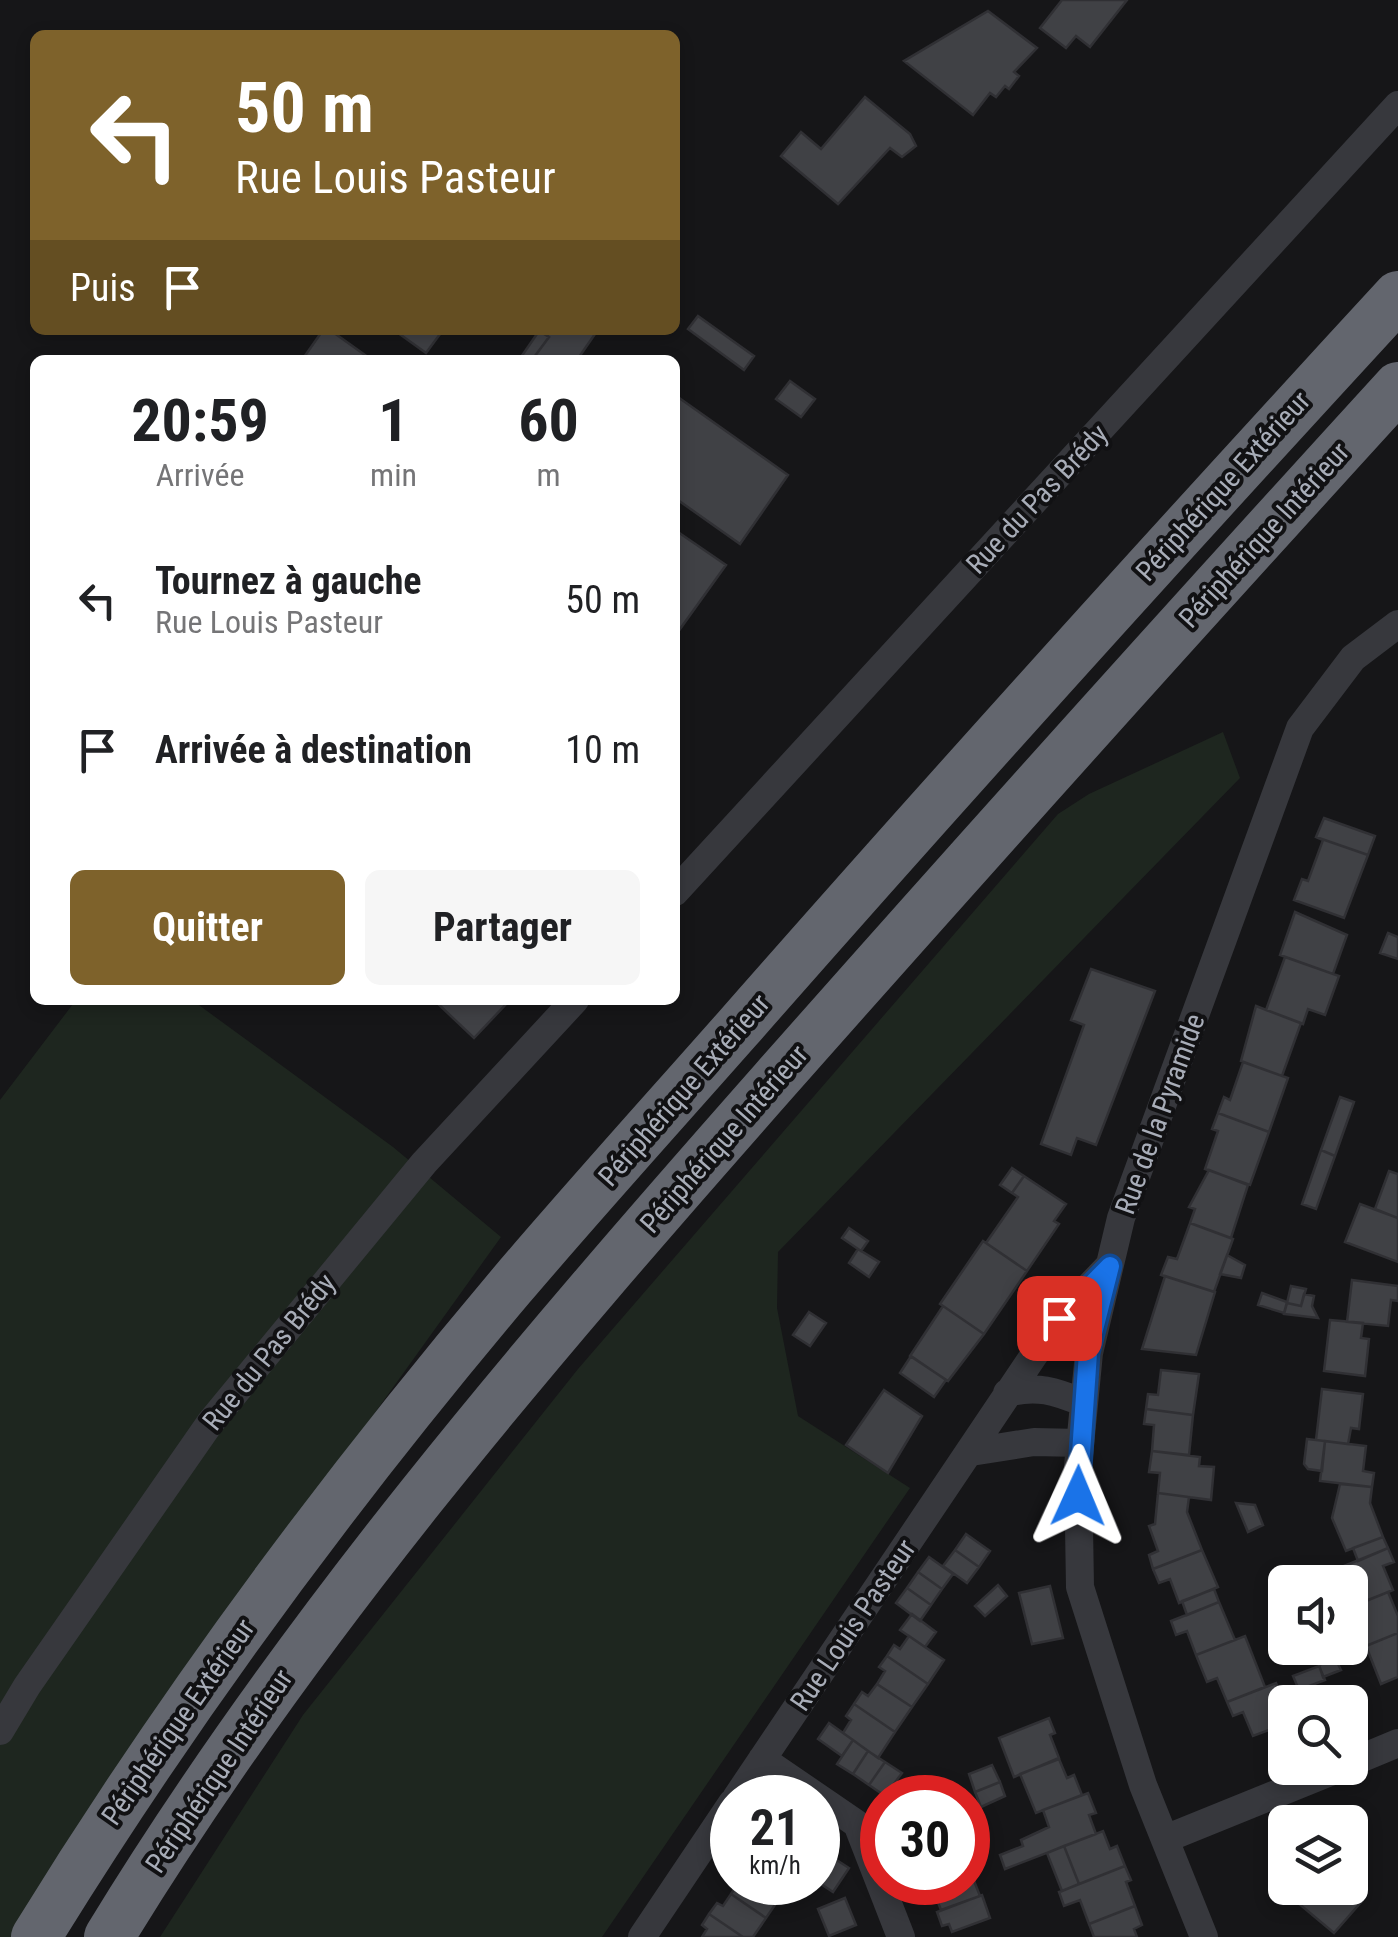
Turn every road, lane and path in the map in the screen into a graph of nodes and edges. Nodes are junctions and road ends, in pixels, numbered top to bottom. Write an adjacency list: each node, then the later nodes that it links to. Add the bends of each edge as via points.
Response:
1 (1398, 104): 5 (street, Rue du Pas Brédy)
2 (1398, 296): 20 (highway, Périphérique Extérieur, via 1082,641 510,1287 245,1624)
3 (1398, 388): 21 (highway, Périphérique Intérieur, via 922,914 482,1420 304,1647)
4 (1398, 624): 7 (street, Rue de la Pyramide, via 1353,658 1300,728 1121,1218)
5 (680, 887)
6 (570, 1005): 12 (street, Rue du Pas Brédy, via 424,1163 210,1422)
7 (1110, 1266): 8 (street, Rue Louis Pasteur, via 1059,1318); 9 (street, Rue de la Pyramide, via 1088,1353)
8 (1007, 1393): 9 (street, via 1030,1387); 11 (street, Rue Louis Pasteur)
9 (1084, 1403): 10 (street, Rue de la Pyramide)
10 (1080, 1444): 11 (street, via 1034,1442); 19 (street, Rue de la Pyramide, via 1080,1587)
11 (971, 1452): 15 (street, Rue Louis Pasteur)
12 (0, 1731)
13 (1398, 1744): 14 (street)
14 (1368, 1756)
15 (762, 1760): 16 (street, Rue Louis Pasteur); 23 (street, via 857,1824)
16 (752, 1775)
17 (1298, 1785): 19 (street)
18 (710, 1836): 22 (street, Rue Louis Pasteur)
19 (1165, 1839): 24 (street, Rue de la Pyramide)
20 (36, 1937)
21 (108, 1937)
22 (642, 1937)
23 (901, 1937)
24 (1204, 1937)

